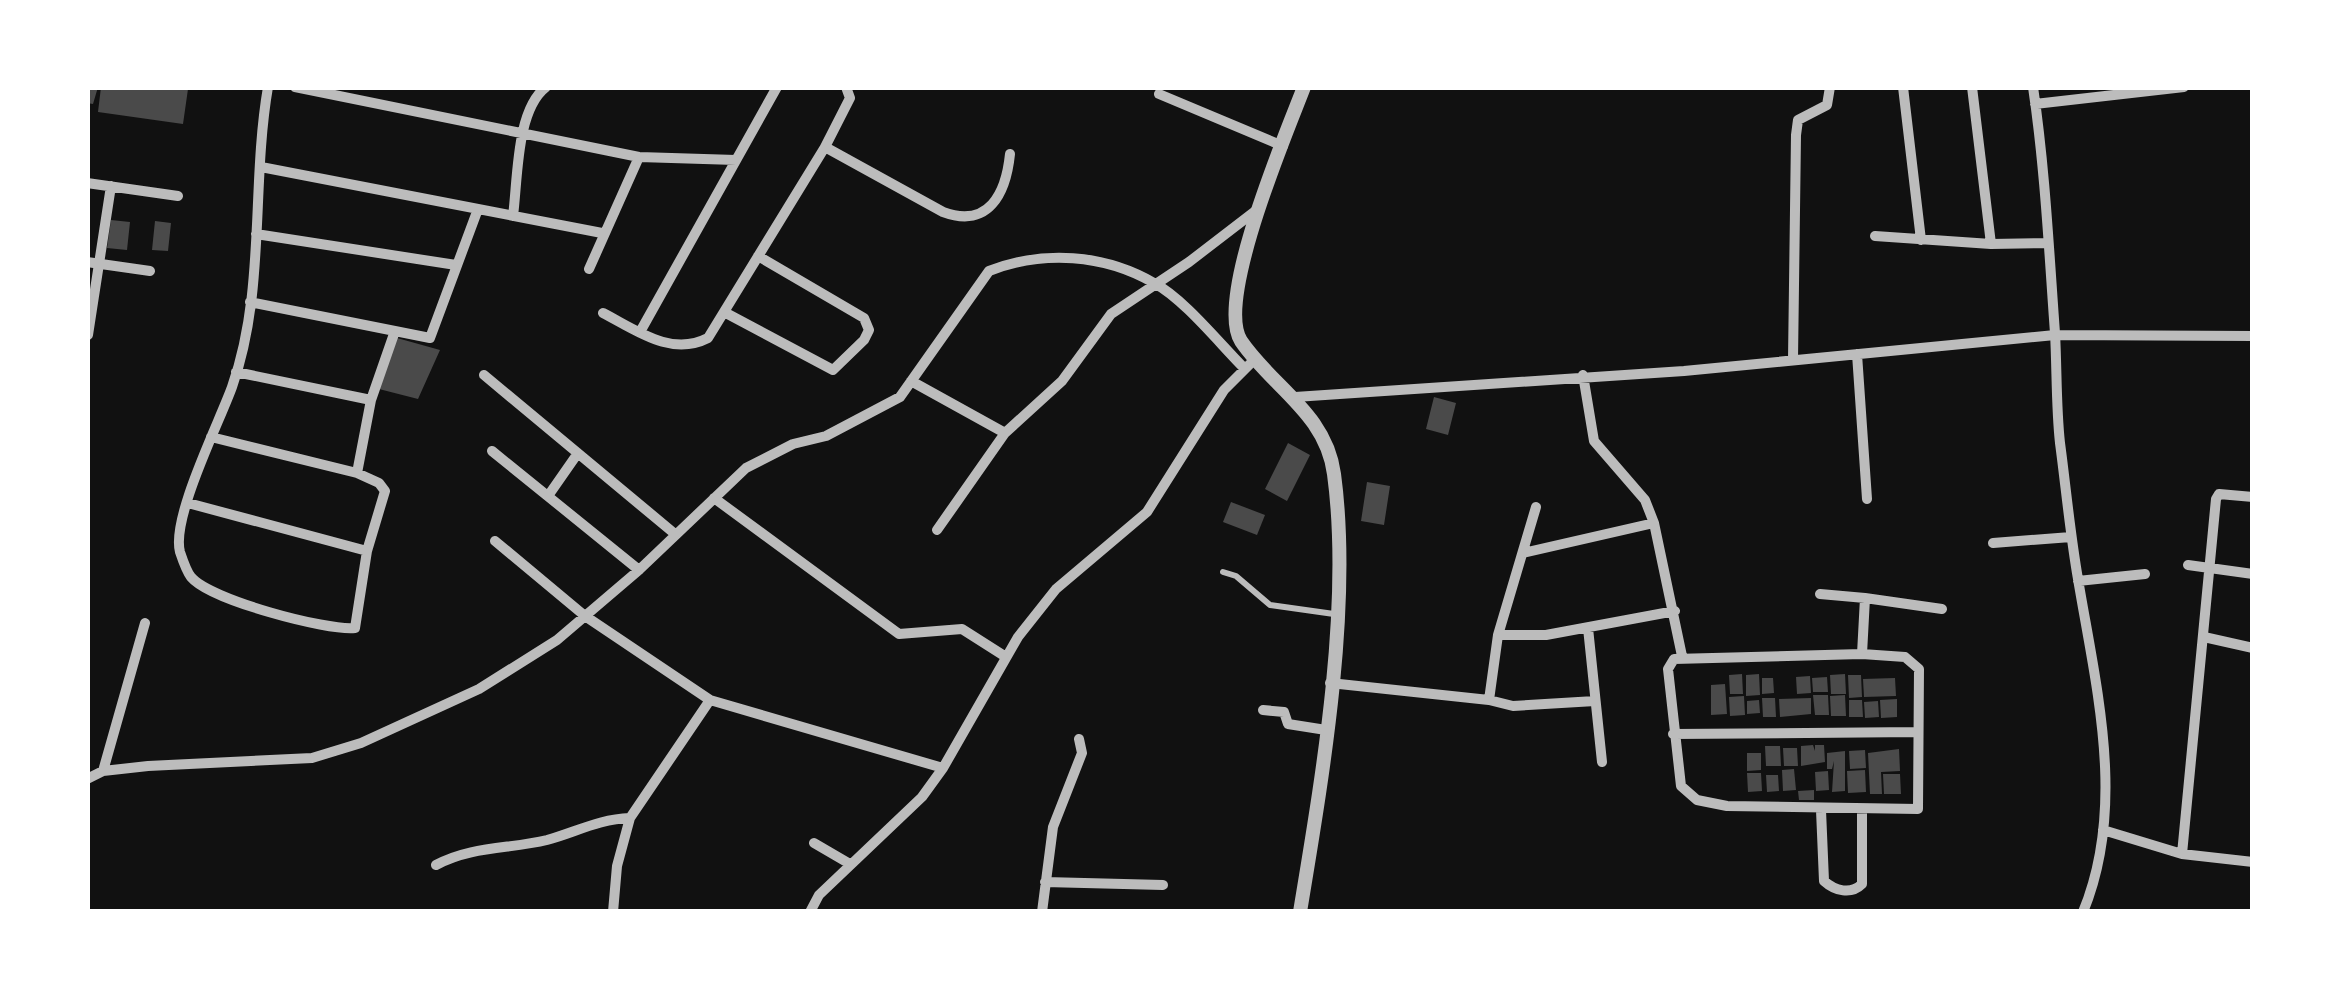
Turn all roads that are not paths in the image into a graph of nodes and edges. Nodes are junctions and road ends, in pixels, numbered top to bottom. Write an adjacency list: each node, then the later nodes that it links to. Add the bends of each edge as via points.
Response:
1 (268, 87): 20 (street)
2 (295, 87): 14 (street)
3 (546, 87): 14 (street, via 525,112)
4 (777, 87): 19 (street)
5 (846, 87): 16 (street, via 850,98)
6 (1304, 87): 15 (street)
7 (1831, 87): 48 (street, via 1827,105 1798,120)
8 (1903, 87): 30 (street)
9 (1972, 87): 32 (street)
10 (2033, 87): 13 (street)
11 (2184, 87): 13 (street)
12 (1160, 94): 15 (street)
13 (2035, 104): 31 (street)
14 (524, 133): 18 (street); 26 (street)
15 (1283, 146): 25 (street)
16 (825, 147): 17 (street, via 963,216 1003,192); 33 (street)
17 (1010, 154)
18 (639, 157): 19 (street); 27 (street)
19 (736, 160): 43 (street)
20 (261, 167): 24 (street); 28 (street)
21 (87, 183): 22 (street)
22 (111, 186): 23 (street); 34 (street)
23 (178, 196)
24 (478, 209): 26 (street); 35 (street)
25 (1258, 209): 38 (street); 49 (street, via 1234,314)
26 (513, 216): 27 (street)
27 (602, 233): 36 (street)
28 (256, 234): 35 (street); 39 (street)
29 (1875, 236): 30 (street)
30 (1921, 240): 32 (street)
31 (2048, 243): 32 (street); 45 (street)
32 (1991, 244)
33 (758, 256): 40 (street); 40 (street, via 864,318 864,340 833,370)
34 (92, 263): 37 (street); 44 (street)
35 (456, 265): 42 (street, via 430,338)
36 (589, 269)
37 (150, 271)
38 (1158, 284): 49 (street); 53 (street, via 1084,257 989,271); 56 (street, via 1111,314 1074,366)
39 (250, 302): 42 (street); 50 (street)
40 (724, 312): 43 (street, via 708,338 692,346)
41 (603, 313): 43 (street)
42 (395, 331): 55 (street)
43 (640, 332)
44 (88, 335)
45 (2055, 335): 46 (street); 47 (street); 70 (street)
46 (2253, 336)
47 (1857, 353): 48 (street); 64 (street)
48 (1793, 360): 52 (street)
49 (1251, 363): 54 (street); 95 (street, via 1224,390 1147,512 1056,589)
50 (236, 372): 55 (street); 57 (street)
51 (484, 375): 59 (street)
52 (1583, 376): 54 (street); 67 (street, via 1594,441 1646,500)
53 (911, 381): 56 (street); 63 (street, via 899,397 826,436 793,443 746,469)
54 (1295, 397): 86 (street, via 1333,465)
55 (371, 400): 60 (street)
56 (1005, 433): 68 (street)
57 (211, 437): 60 (street); 65 (street)
58 (492, 452): 61 (street)
59 (578, 453): 61 (street); 69 (street)
60 (357, 473): 73 (street, via 385,491)
61 (548, 496): 77 (street)
62 (2253, 497): 76 (street, via 2216,499)
63 (714, 498): 69 (street); 95 (street, via 898,634 962,629)
64 (1867, 499)
65 (188, 503): 73 (street); 73 (street, via 178,548 192,578 229,601 352,630)
66 (1536, 507): 74 (street)
67 (1654, 523): 74 (street); 85 (street)
68 (937, 530)
69 (675, 534): 77 (street)
70 (2071, 537): 72 (street); 81 (street)
71 (495, 541): 87 (street)
72 (1993, 543)
73 (367, 551)
74 (1523, 553): 90 (street)
75 (2188, 565): 76 (street)
76 (2210, 569): 80 (street); 91 (street)
77 (639, 570): 87 (street)
78 (1223, 572): 86 (lane, via 1270,605)
79 (2145, 574): 81 (street)
80 (2253, 574)
81 (2078, 581): 112 (street, via 2099,698)
82 (1820, 594): 83 (street)
83 (1865, 598): 84 (street); 93 (street)
84 (1942, 609)
85 (1675, 611): 89 (street); 94 (street)
86 (1337, 614): 96 (street)
87 (585, 616): 97 (street); 107 (street, via 479,689 313,758)
88 (145, 623): 107 (street)
89 (1588, 628): 90 (street); 99 (street)
90 (1498, 635): 98 (street)
91 (2204, 637): 92 (street); 114 (street)
92 (2253, 648)
93 (1862, 654): 94 (street); 102 (street, via 1915,662)
94 (1682, 656): 103 (street, via 1668,669)
95 (1006, 657): 106 (street)
96 (1330, 682): 98 (street); 101 (street)
97 (710, 700): 106 (street); 111 (street)
98 (1489, 700): 99 (street)
99 (1595, 701): 105 (street)
100 (1263, 710): 101 (street)
101 (1326, 730): 123 (street)
102 (1918, 732): 103 (street); 110 (street, via 1918,809)
103 (1673, 734): 109 (street, via 1682,786 1696,800)
104 (1079, 739): 118 (street, via 1082,753 1053,827)
105 (1602, 762)
106 (943, 768): 116 (street)
107 (103, 771): 108 (street)
108 (87, 778)
109 (1821, 810): 110 (street); 110 (street, via 1824,881 1849,891 1862,884)
110 (1862, 811)
111 (630, 818): 117 (street); 120 (street)
112 (2103, 830): 114 (street); 124 (street)
113 (814, 843): 116 (street)
114 (2182, 854): 115 (street)
115 (2253, 862)
116 (850, 864): 121 (street)
117 (436, 865)
118 (1045, 882): 119 (street); 122 (street)
119 (1163, 885)
120 (613, 912)
121 (810, 912)
122 (1042, 912)
123 (1300, 912)
124 (2083, 912)

